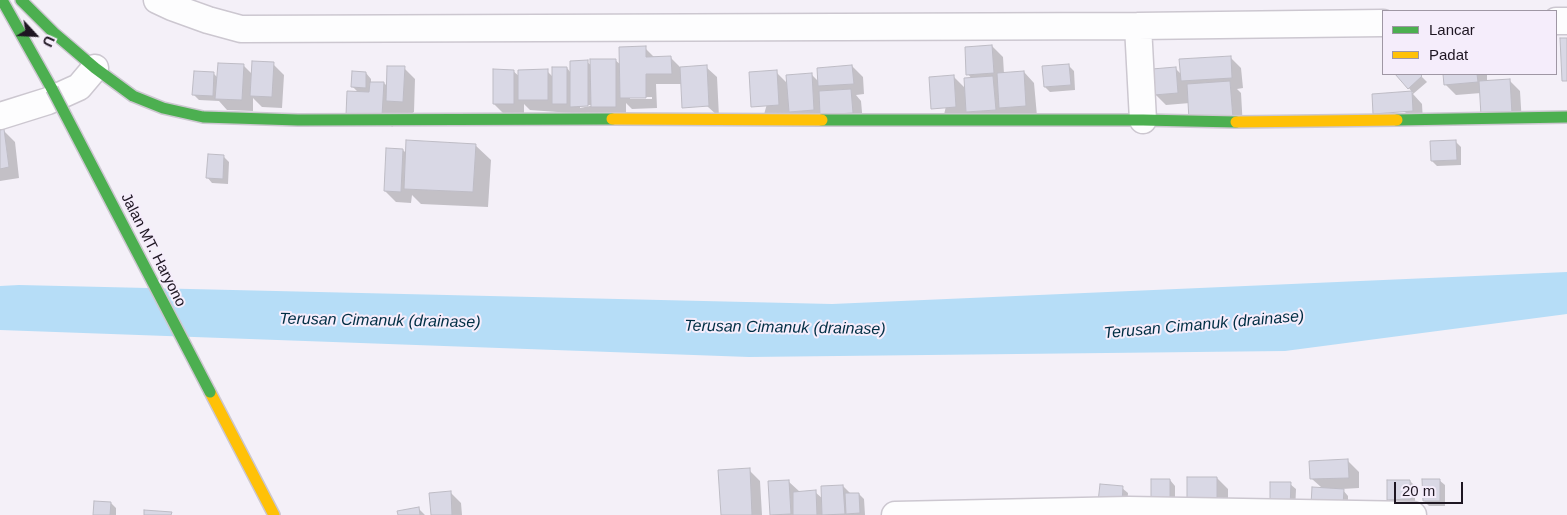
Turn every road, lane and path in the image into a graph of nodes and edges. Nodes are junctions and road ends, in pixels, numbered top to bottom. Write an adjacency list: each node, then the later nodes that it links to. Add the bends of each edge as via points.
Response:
1 (2, 0): 11 (street, Jalan MT. Haryono, bridge, via 52,89)
2 (21, 0): 6 (street)
3 (158, 0): 5 (street, via 241,29)
4 (1382, 23): 5 (street)
5 (1138, 26): 9 (street)
6 (96, 68): 7 (street, via 79,88 48,102); 9 (street, via 133,96 163,108 203,117 298,120)
7 (0, 116)
8 (1567, 117): 9 (street, via 1269,123)
9 (1143, 120)
10 (1358, 514): 12 (street, via 1129,510); 13 (street)
11 (274, 515)
12 (895, 515)
13 (1413, 515)

